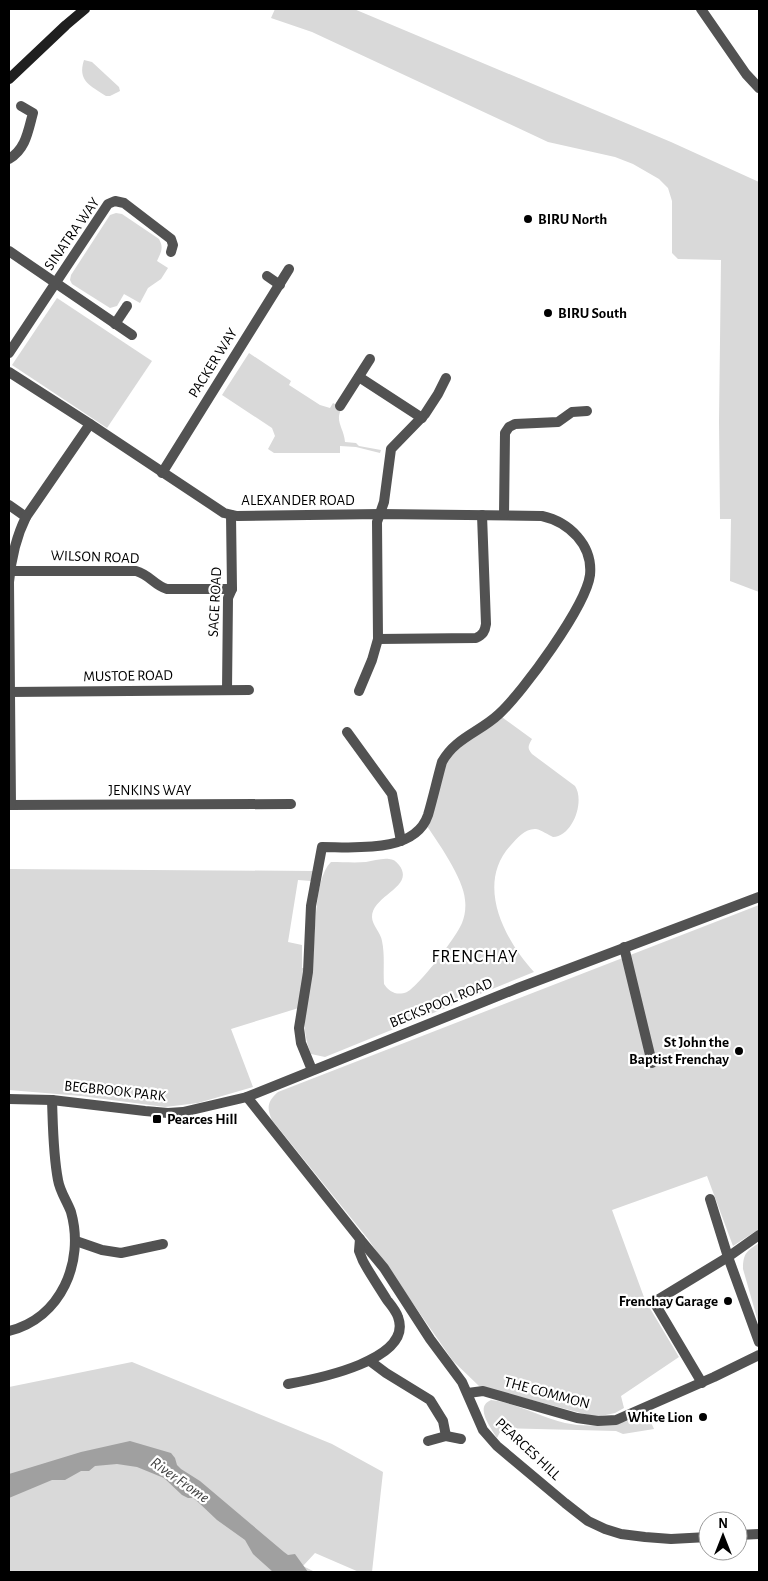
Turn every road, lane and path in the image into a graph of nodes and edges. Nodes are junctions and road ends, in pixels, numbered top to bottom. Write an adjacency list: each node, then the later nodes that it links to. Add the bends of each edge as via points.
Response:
1 (85, 9): 3 (main road)
2 (701, 9): 4 (street)
3 (9, 79)
4 (759, 88)
5 (22, 106): 6 (street, via 33,113 26,141)
6 (9, 159)
7 (9, 252): 11 (street)
8 (171, 252): 11 (street, SINATRA WAY, via 171,239 124,203 116,201 108,204)
9 (289, 269): 12 (street, PACKER WAY)
10 (267, 276): 12 (street)
11 (56, 284): 14 (street); 16 (street, SINATRA WAY)
12 (280, 285): 25 (street, PACKER WAY)
13 (127, 306): 14 (street)
14 (116, 324): 15 (street)
15 (132, 335)
16 (9, 353)
17 (370, 359): 19 (street)
18 (9, 372): 24 (street, ALEXANDER ROAD)
19 (359, 377): 21 (street); 23 (street)
20 (446, 378): 23 (street)
21 (340, 406)
22 (587, 411): 30 (street, via 572,412 558,422 509,426 505,433)
23 (422, 418): 27 (street, via 392,449)
24 (90, 424): 25 (street, ALEXANDER ROAD); 31 (street)
25 (162, 472): 28 (street, ALEXANDER ROAD, via 216,509)
26 (9, 505): 31 (street)
27 (380, 514): 28 (street, ALEXANDER ROAD); 29 (street, ALEXANDER ROAD); 34 (street, via 377,522)
28 (231, 515): 33 (street, SAGE ROAD)
29 (482, 515): 30 (street, ALEXANDER ROAD); 34 (street, via 486,624 481,636)
30 (507, 515): 42 (street, ALEXANDER ROAD, via 542,516 555,519 572,530 579,537 588,559 588,582 567,623 513,701 446,754 421,828)
31 (26, 517): 32 (street)
32 (10, 570): 33 (street, WILSON ROAD, via 136,571 147,574 157,586 167,589); 38 (street)
33 (232, 589): 35 (street, SAGE ROAD, via 228,598)
34 (378, 639): 37 (street)
35 (227, 690): 36 (street, MUSTOE ROAD); 38 (street, MUSTOE ROAD)
36 (248, 690)
37 (359, 691)
38 (9, 692): 41 (street)
39 (347, 732): 42 (street, via 392,794)
40 (291, 804): 41 (street, JENKINS WAY)
41 (10, 805)
42 (401, 840): 46 (street, via 368,847 322,846 311,906 308,972 299,1028 301,1043)
43 (759, 897): 44 (street, BECKSPOOL ROAD)
44 (624, 948): 45 (street); 46 (street, BECKSPOOL ROAD)
45 (652, 1063)
46 (312, 1070): 47 (street, BECKSPOOL ROAD)
47 (247, 1097): 49 (street, BEGBROOK PARK, via 183,1112 145,1112); 52 (street, PEARCES HILL)
48 (9, 1099): 49 (street, BEGBROOK PARK)
49 (52, 1100): 53 (street, via 58,1184 70,1212)
50 (710, 1199): 55 (street)
51 (759, 1235): 55 (street)
52 (360, 1240): 59 (street, via 359,1251 363,1261 398,1316 400,1331 394,1342); 62 (street, PEARCES HILL, via 384,1268)
53 (76, 1241): 54 (street, via 121,1253); 56 (street, via 74,1262 54,1305 34,1320)
54 (162, 1244)
55 (728, 1256): 57 (street); 60 (street, via 654,1302)
56 (9, 1330)
57 (759, 1342)
58 (759, 1355): 60 (street, THE COMMON)
59 (370, 1361): 61 (street); 63 (street, via 430,1400 443,1421)
60 (702, 1383): 62 (street, THE COMMON, via 616,1420 598,1421 483,1391)
61 (288, 1384)
62 (468, 1394): 66 (street, PEARCES HILL, via 483,1430 497,1446 588,1521 621,1534 671,1539)
63 (446, 1436): 64 (street); 65 (street)
64 (461, 1439)
65 (428, 1440)
66 (698, 1538)

